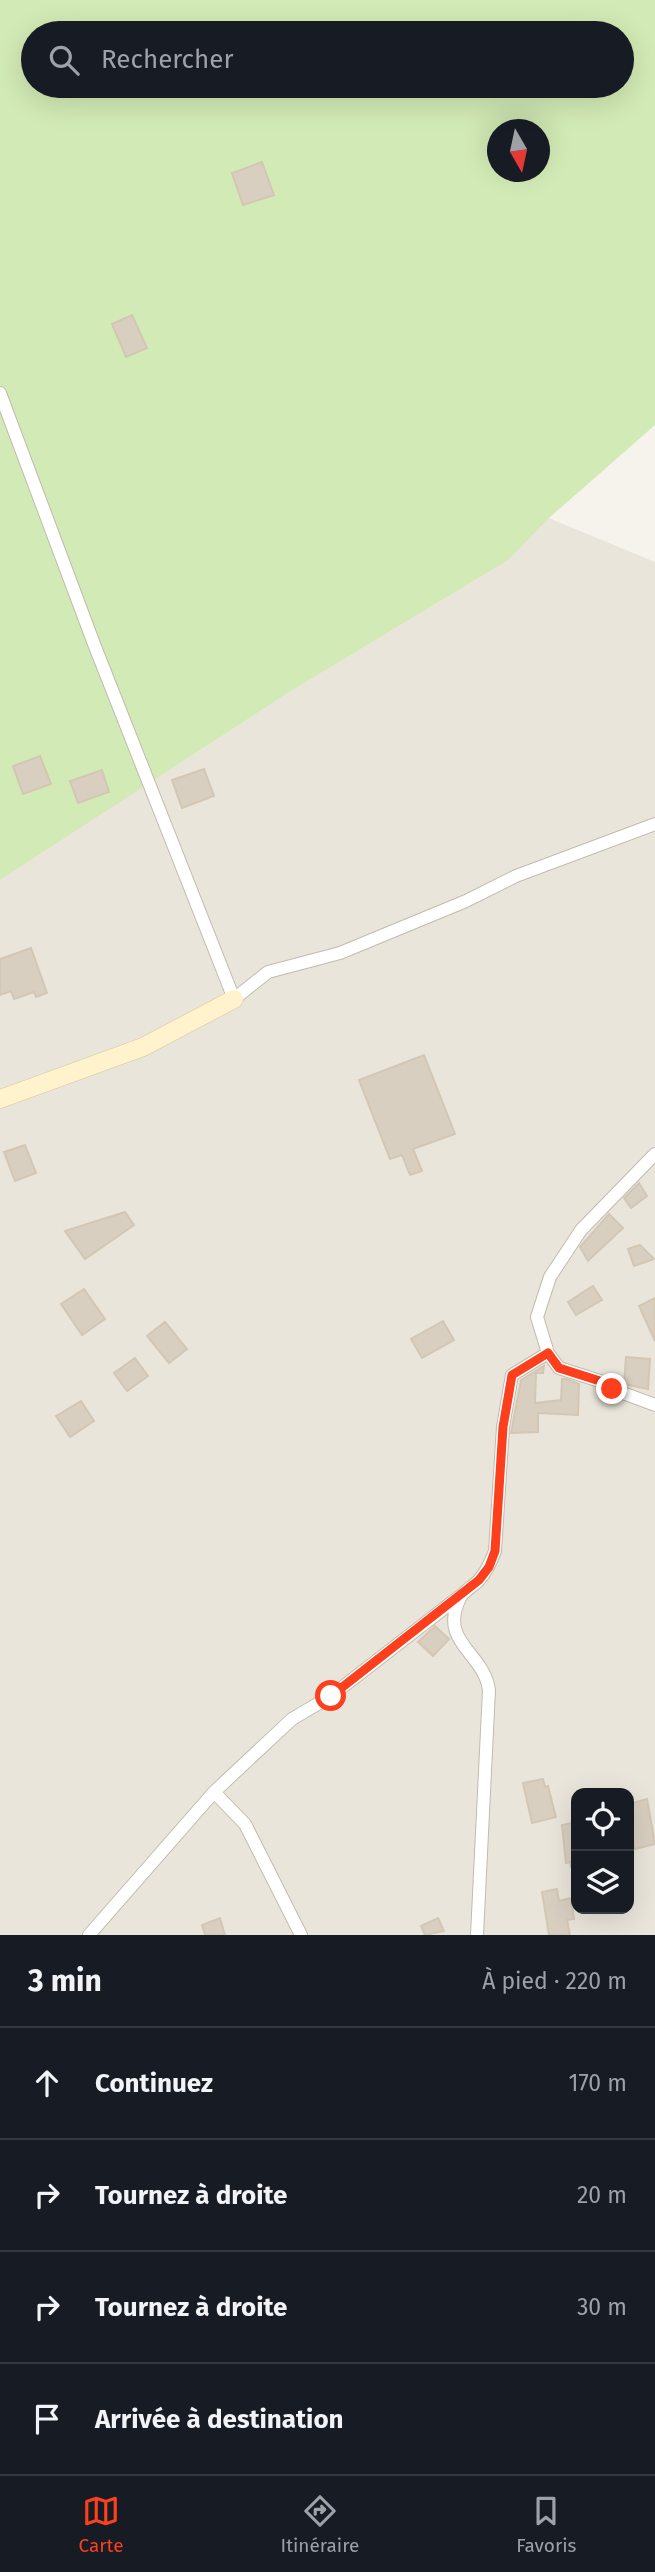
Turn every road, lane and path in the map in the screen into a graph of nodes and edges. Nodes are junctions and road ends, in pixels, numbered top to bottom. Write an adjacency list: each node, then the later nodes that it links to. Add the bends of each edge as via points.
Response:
1 (0, 393): 3 (street)
2 (655, 824): 3 (street, via 516,876 340,953 268,972)
3 (234, 999): 4 (street, via 143,1047)
4 (0, 1100)
5 (655, 1154): 6 (street, via 581,1230 550,1277 537,1317)
6 (548, 1353): 7 (street, via 559,1368); 8 (street, via 512,1375 503,1427 495,1551 489,1567)
7 (655, 1405)
8 (460, 1596): 9 (street, via 331,1696 292,1719); 12 (street, via 454,1619 457,1638 481,1665 489,1690)
9 (214, 1792): 10 (street); 11 (street, via 245,1824)
10 (89, 1935)
11 (301, 1935)
12 (477, 1935)

